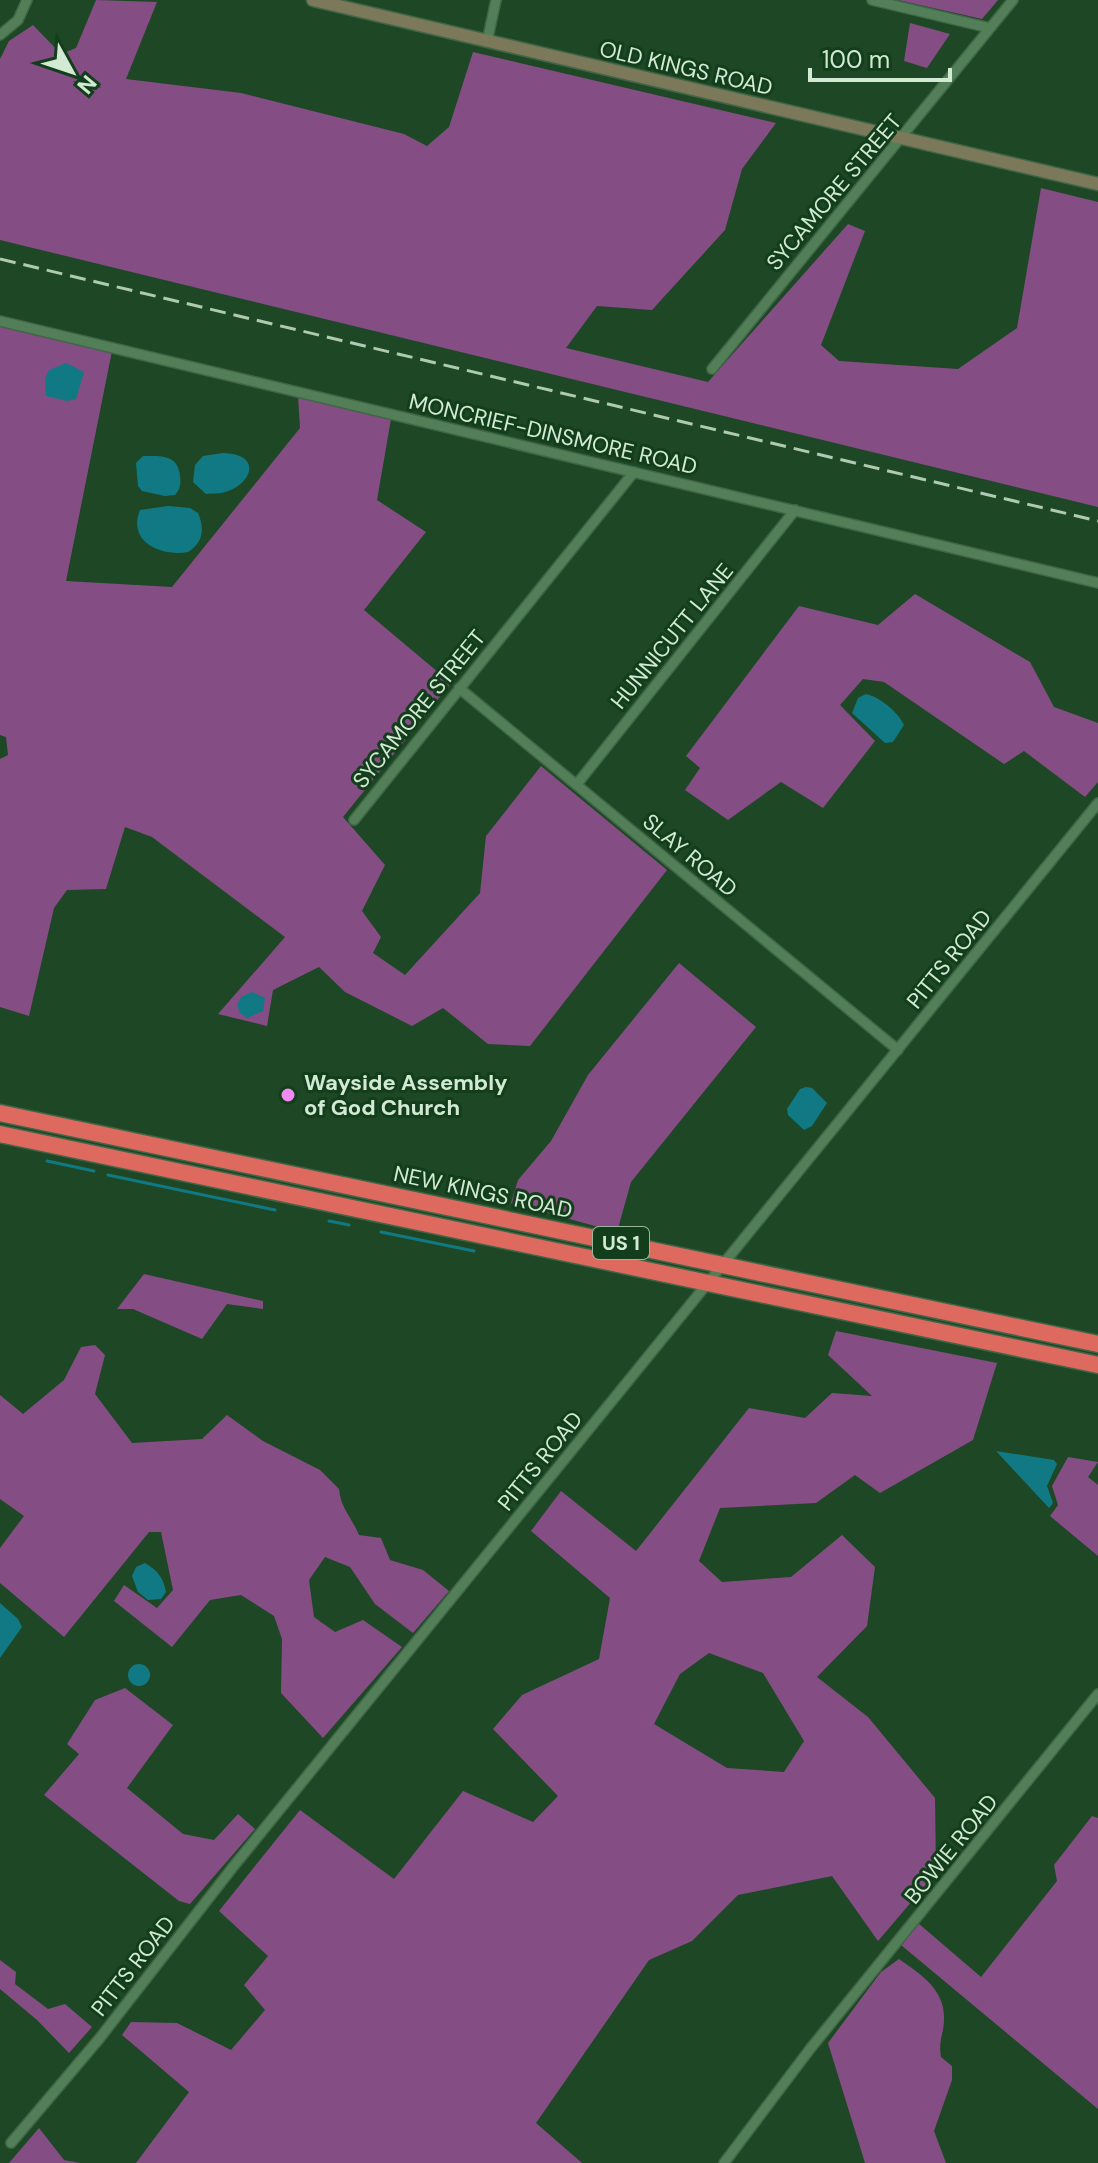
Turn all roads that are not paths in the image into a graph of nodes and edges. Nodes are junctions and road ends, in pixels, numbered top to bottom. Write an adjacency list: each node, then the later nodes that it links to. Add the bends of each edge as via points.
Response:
1 (27, 0): 7 (street, via 18,20)
2 (313, 0): 8 (street, OLD KINGS ROAD)
3 (496, 0): 8 (street)
4 (872, 0): 6 (street)
5 (1013, 0): 6 (street, SYCAMORE STREET)
6 (990, 28): 9 (street, SYCAMORE STREET)
7 (2, 35)
8 (487, 42): 9 (street, OLD KINGS ROAD)
9 (901, 138): 10 (street, OLD KINGS ROAD); 12 (street, SYCAMORE STREET)
10 (1098, 184)
11 (0, 321): 13 (street, MONCRIEF-DINSMORE ROAD)
12 (712, 369)
13 (634, 472): 14 (street, MONCRIEF-DINSMORE ROAD); 16 (street, SYCAMORE STREET)
14 (795, 510): 15 (street, MONCRIEF-DINSMORE ROAD); 17 (street, HUNNICUTT LANE)
15 (1098, 583)
16 (459, 688): 17 (street, SLAY ROAD); 19 (street, SYCAMORE STREET)
17 (577, 784): 20 (street, SLAY ROAD)
18 (1098, 803): 20 (street, PITTS ROAD)
19 (354, 820)
20 (898, 1050): 25 (street, PITTS ROAD)
21 (6, 1114): 22 (street); 23 (highway, NEW KINGS ROAD / US 1)
22 (4, 1135): 24 (highway, NEW KINGS ROAD / US 1)
23 (365, 1190): 24 (street); 25 (highway, NEW KINGS ROAD / US 1)
24 (361, 1210): 26 (highway, NEW KINGS ROAD / US 1)
25 (722, 1265): 26 (street, PITTS ROAD); 27 (highway, NEW KINGS ROAD / US 1)
26 (707, 1283): 29 (highway, NEW KINGS ROAD / US 1); 32 (street, PITTS ROAD)
27 (1018, 1327): 28 (highway, NEW KINGS ROAD / US 1); 29 (street)
28 (1098, 1344)
29 (1015, 1347): 30 (highway, NEW KINGS ROAD / US 1)
30 (1098, 1365)
31 (1098, 1694): 33 (street, BOWIE ROAD)
32 (11, 2143)
33 (724, 2163)

